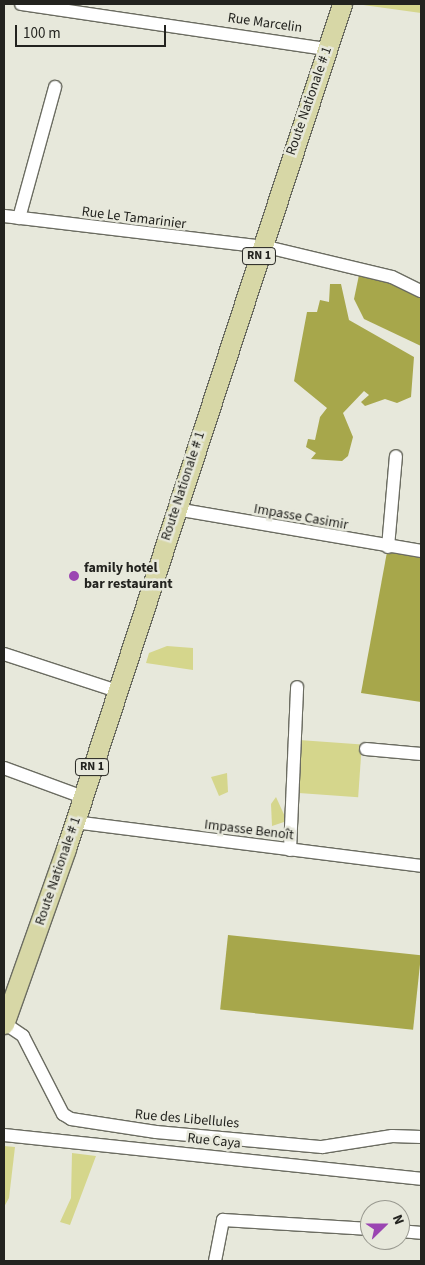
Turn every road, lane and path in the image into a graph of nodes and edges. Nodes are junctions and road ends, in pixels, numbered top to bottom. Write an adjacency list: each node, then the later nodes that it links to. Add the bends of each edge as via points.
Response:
1 (21, 4): 3 (street, Rue Marcelin)
2 (342, 4): 3 (main road, Route Nationale # 1 / RN 1)
3 (327, 49): 7 (main road, Route Nationale # 1 / RN 1)
4 (55, 87): 6 (street)
5 (4, 216): 6 (street, Rue Le Tamarinier)
6 (19, 218): 7 (street, Rue Le Tamarinier)
7 (261, 250): 8 (street, Rue Le Tamarinier, via 271,248 392,277); 10 (main road, Route Nationale # 1 / RN 1)
8 (421, 291)
9 (396, 456): 11 (street)
10 (176, 509): 11 (street, Impasse Casimir); 15 (main road, Route Nationale # 1 / RN 1)
11 (388, 547): 12 (street, Impasse Casimir)
12 (421, 552)
13 (4, 654): 15 (street)
14 (297, 687): 21 (street)
15 (117, 691): 19 (main road, Route Nationale # 1 / RN 1)
16 (366, 749): 17 (street)
17 (421, 754)
18 (4, 768): 19 (street)
19 (83, 797): 20 (main road, Route Nationale # 1 / RN 1)
20 (74, 822): 21 (street, Impasse Benoît); 23 (main road, Route Nationale # 1 / RN 1)
21 (290, 850): 22 (street, Impasse Benoît)
22 (421, 866)
23 (4, 1024): 25 (street, Rue des Libellules, via 23,1036 63,1114 71,1119 148,1132 322,1148 392,1136)
24 (4, 1135): 26 (street, Rue Caya)
25 (421, 1137)
26 (421, 1179)
27 (360, 1228): 28 (street, via 222,1220)
28 (215, 1261)

